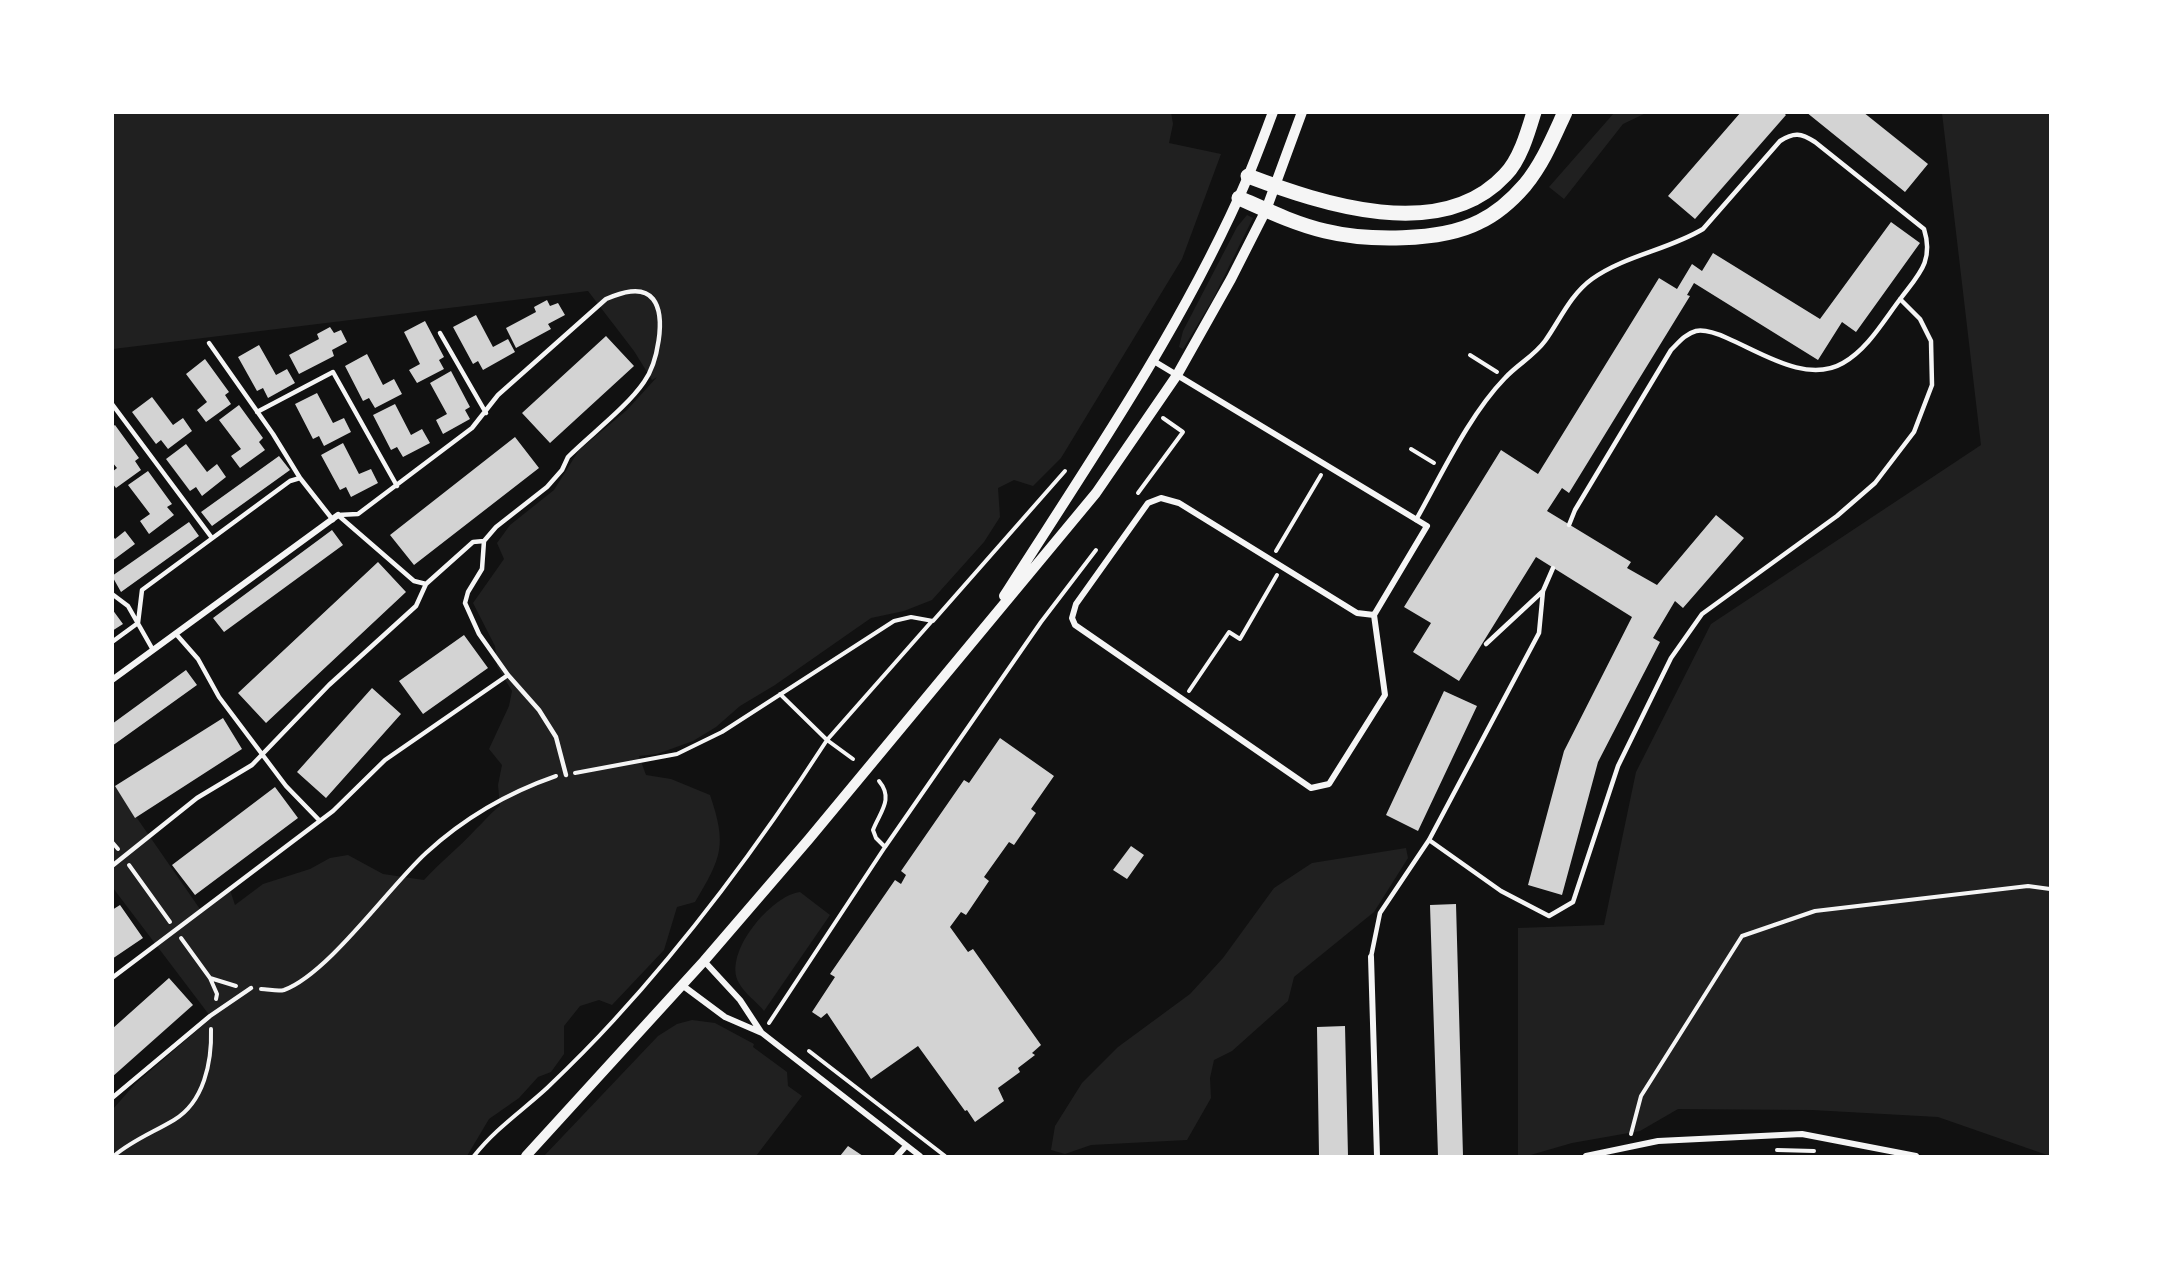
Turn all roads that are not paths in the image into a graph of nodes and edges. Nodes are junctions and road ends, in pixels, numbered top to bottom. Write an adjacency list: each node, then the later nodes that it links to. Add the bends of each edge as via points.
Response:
1 (1273, 112): 5 (street)
2 (1302, 112): 6 (street)
3 (1533, 112): 6 (highway, via 1526,138 1507,174 1468,200 1438,210 1408,213 1347,207)
4 (1565, 112): 8 (highway, via 1545,156 1524,185 1478,223 1448,233 1350,236)
5 (1248, 176): 6 (highway); 7 (street)
6 (1276, 186): 8 (street)
7 (1239, 198): 8 (highway); 12 (street, via 1185,305)
8 (1266, 210): 13 (street)
9 (1900, 299): 21 (lane, via 1926,265 1928,243 1924,229 1815,142 1791,134 1780,141 1703,229 1612,266 1589,281 1570,301 1545,341 1506,377 1472,423); 22 (lane, via 1864,346 1843,363 1820,372 1798,368 1716,333 1699,330 1685,336 1671,350); 41 (lane, via 1920,319 1931,341 1932,385 1914,432 1875,483 1837,516 1702,614 1671,658 1618,766 1573,902 1549,916 1501,891)
10 (440, 333): 17 (lane)
11 (209, 343): 16 (lane)
12 (1152, 360): 13 (street); 31 (street)
13 (1177, 375): 21 (street); 31 (street, via 1096,493)
14 (112, 404): 15 (lane)
15 (115, 412): 23 (lane)
16 (257, 412): 18 (lane); 19 (lane, via 333,372)
17 (486, 412): 19 (lane, via 472,428); 24 (lane, via 498,394 606,299 638,291 651,296 660,308 662,323 645,382 568,458 547,487)
18 (300, 478): 20 (lane); 23 (lane, via 290,481)
19 (397, 486): 20 (lane, via 358,514)
20 (335, 518): 26 (lane, via 414,581); 32 (street)
21 (1416, 520): 29 (street, via 1427,526)
22 (1569, 525)
23 (212, 538): 30 (lane, via 142,590)
24 (484, 541): 26 (lane, via 473,542); 36 (lane, via 482,569 465,603 479,634)
25 (1553, 568): 27 (lane)
26 (426, 584): 38 (lane, via 416,606 329,685)
27 (1543, 591): 34 (lane); 41 (lane, via 1539,633)
28 (112, 594): 30 (lane, via 128,606)
29 (1374, 615): 29 (street, via 1357,613 1179,503 1161,498 1148,503 1076,604 1072,618 1075,625 1311,788 1329,784 1385,695)
30 (138, 623): 33 (lane); 35 (lane)
31 (983, 629): 44 (street)
32 (176, 634): 35 (street); 38 (lane, via 198,659 219,697)
33 (112, 642)
34 (1486, 644)
35 (153, 650): 37 (street)
36 (508, 675): 39 (lane, via 539,710 555,737); 40 (lane, via 385,760)
37 (112, 680)
38 (262, 754): 40 (lane, via 285,786); 42 (lane, via 252,765 164,822)
39 (566, 775)
40 (320, 821): 45 (lane)
41 (1429, 840): 43 (lane, via 1380,913)
42 (112, 866)
43 (1371, 957): 54 (street)
44 (704, 961): 46 (street); 48 (street, via 740,1000)
45 (112, 978)
46 (682, 985): 48 (street, via 725,1017); 51 (street)
47 (251, 988): 49 (lane, via 210,1016)
48 (762, 1033): 50 (street)
49 (112, 1098)
50 (906, 1146): 52 (street); 53 (street)
51 (526, 1156)
52 (897, 1156)
53 (920, 1156)
54 (1377, 1156)
55 (1586, 1156): 56 (street, via 1658,1142 1802,1134)
56 (1916, 1156)

